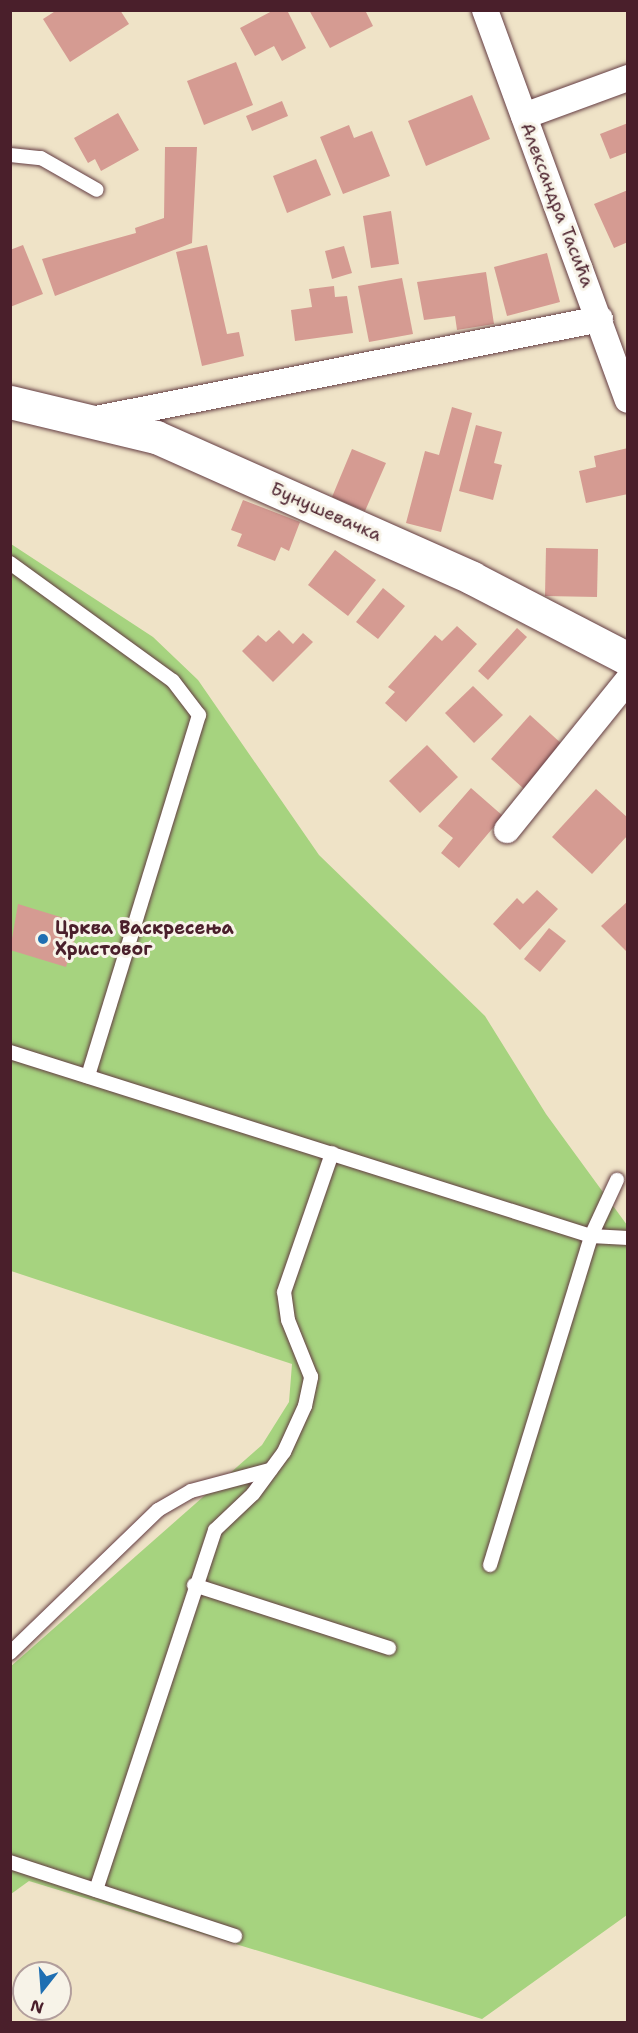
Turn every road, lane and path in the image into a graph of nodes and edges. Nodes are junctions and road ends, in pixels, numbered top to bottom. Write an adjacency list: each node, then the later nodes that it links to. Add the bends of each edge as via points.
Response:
1 (485, 10): 3 (street, Александра Тасића)
2 (627, 78): 3 (street)
3 (524, 116): 6 (street, Александра Тасића)
4 (10, 155): 5 (lane, via 41,158)
5 (97, 190)
6 (600, 319): 7 (street, Александра Тасића); 9 (street)
7 (627, 400)
8 (10, 402): 9 (street, Бунушевачка)
9 (91, 420): 11 (street, Бунушевачка, via 156,437 225,466 472,578)
10 (10, 563): 15 (lane, via 173,681 199,715)
11 (627, 659)
12 (627, 680): 13 (street)
13 (507, 830)
14 (10, 1052): 15 (lane)
15 (88, 1076): 16 (lane)
16 (332, 1153): 18 (lane); 20 (lane, via 284,1292 288,1320 310,1377 305,1406)
17 (617, 1180): 18 (lane)
18 (591, 1236): 19 (lane); 21 (lane)
19 (627, 1238)
20 (270, 1470): 22 (lane, via 215,1530); 24 (lane, via 191,1491 158,1510)
21 (490, 1565)
22 (194, 1585): 23 (lane); 26 (lane)
23 (389, 1648)
24 (10, 1653)
25 (10, 1862): 26 (lane)
26 (96, 1890): 27 (lane)
27 (235, 1936)

